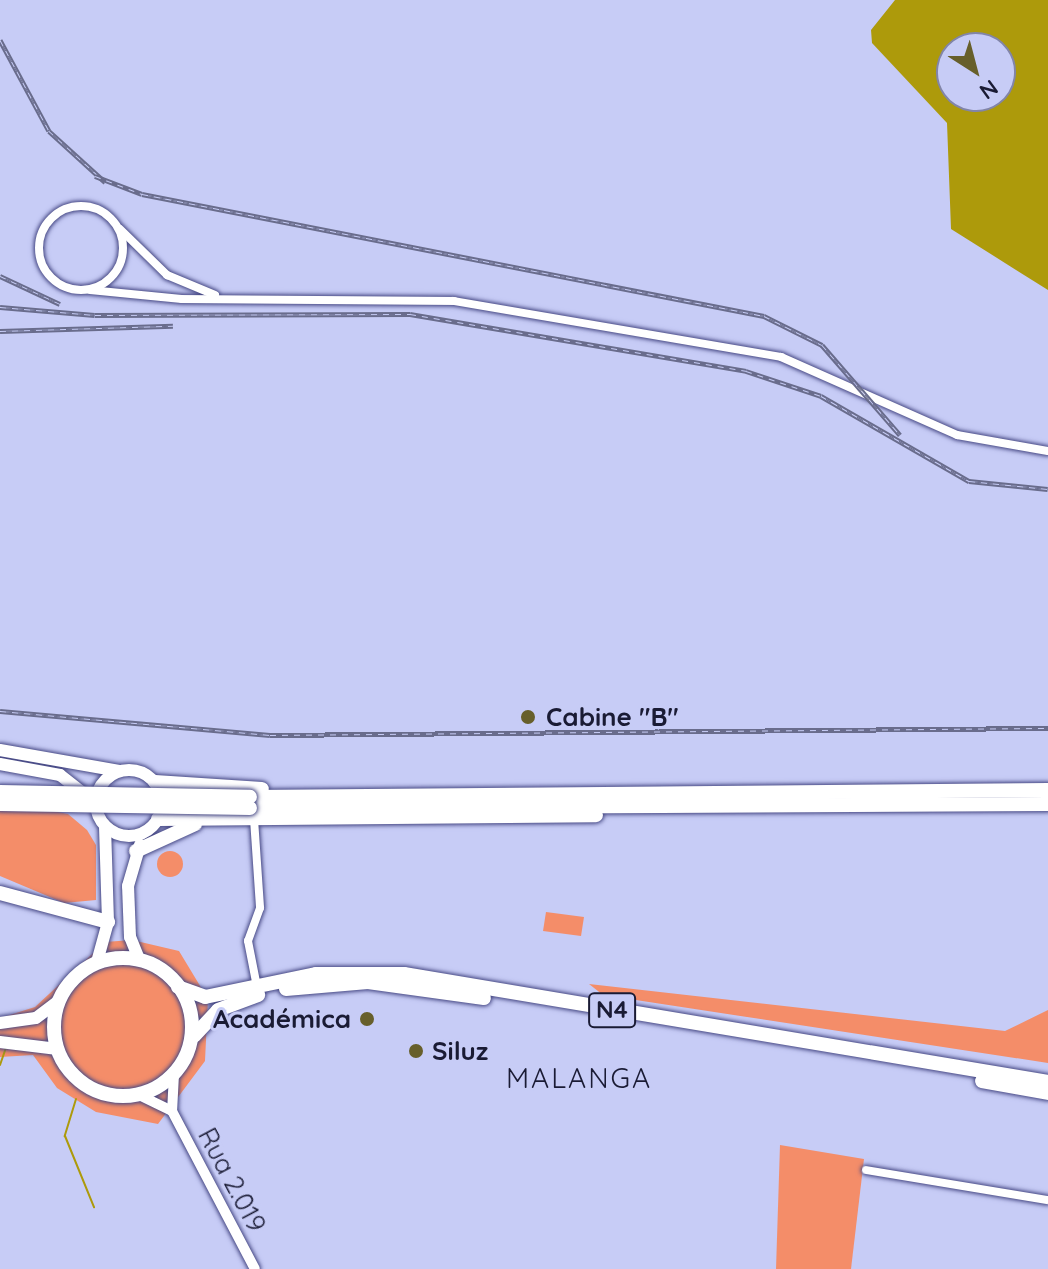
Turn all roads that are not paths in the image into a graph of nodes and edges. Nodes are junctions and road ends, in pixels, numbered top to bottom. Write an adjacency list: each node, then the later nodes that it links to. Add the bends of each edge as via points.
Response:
1 (114, 221): 2 (street, via 121,262); 2 (street, via 91,207 67,208 41,235 40,258 51,278); 3 (street, via 167,275)
2 (90, 290): 3 (street)
3 (224, 298): 4 (street, via 410,296 756,352 833,375 974,441)
4 (1048, 451)
5 (0, 750): 7 (main road)
6 (0, 764): 12 (main road, via 60,775)
7 (121, 771): 8 (main road); 12 (main road, via 103,783)
8 (155, 782): 10 (highway); 17 (main road)
9 (1048, 790): 10 (highway)
10 (640, 791): 15 (highway)
11 (0, 792): 15 (highway, bridge)
12 (96, 803): 18 (main road)
13 (0, 804): 15 (highway, bridge)
14 (1048, 804): 15 (highway)
15 (251, 808): 16 (highway); 25 (street, via 260,908 248,941)
16 (207, 821): 17 (highway); 19 (highway)
17 (154, 824): 18 (main road, via 128,836); 19 (main road)
18 (105, 828): 21 (main road)
19 (136, 851): 22 (main road, via 129,929)
20 (0, 893): 21 (highway)
21 (108, 922): 23 (main road)
22 (139, 959): 23 (highway); 24 (highway)
23 (97, 962): 26 (highway, via 72,978)
24 (178, 987): 25 (highway, N4, via 205,997); 28 (highway)
25 (257, 988): 32 (highway, N4, via 316,974 404,974)
26 (57, 1002): 27 (main road, via 36,1018); 30 (highway)
27 (0, 1023)
28 (194, 1036): 31 (highway); 33 (highway, N4, via 204,1020 257,996 368,982)
29 (0, 1042): 30 (main road)
30 (58, 1049): 34 (highway, via 100,1092)
31 (174, 1074): 34 (highway); 35 (street)
32 (1048, 1082)
33 (1048, 1093)
34 (137, 1094): 35 (street)
35 (172, 1111): 38 (street, Rua 2.019)
36 (866, 1170): 37 (street)
37 (1048, 1200)
38 (255, 1269)

